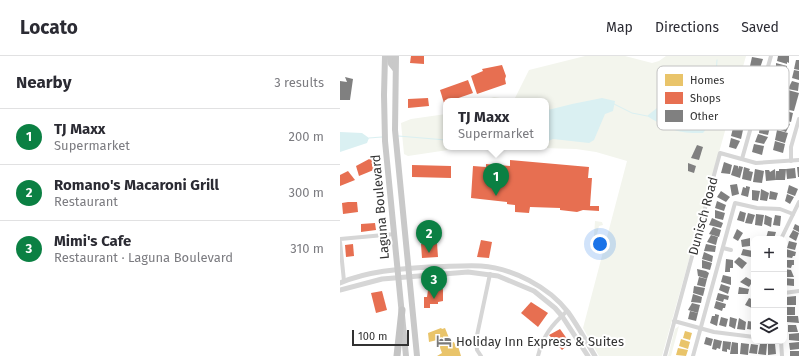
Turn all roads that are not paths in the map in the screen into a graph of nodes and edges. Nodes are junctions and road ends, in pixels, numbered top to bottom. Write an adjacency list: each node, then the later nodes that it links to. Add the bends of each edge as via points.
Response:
1 (385, 56): 14 (main road, Laguna Boulevard, via 384,128)
2 (390, 56): 6 (main road)
3 (396, 56): 6 (main road, Laguna Boulevard)
4 (771, 56): 5 (street)
5 (768, 66)
6 (395, 69): 20 (main road, Laguna Boulevard, via 395,130)
7 (799, 119): 11 (street, via 791,147)
8 (750, 130): 9 (street)
9 (742, 160): 11 (street, Dunisch Road, via 765,163); 33 (street, Dunisch Road, via 720,153)
10 (799, 160): 11 (street, Dunisch Road)
11 (791, 161)
12 (799, 202): 13 (street)
13 (793, 214): 15 (street); 18 (street, via 780,209 757,208 735,203)
14 (395, 234): 16 (street); 21 (main road, Laguna Boulevard)
15 (782, 236)
16 (340, 239)
17 (340, 242): 25 (street)
18 (723, 248): 19 (street); 34 (street)
19 (731, 250)
20 (409, 268): 21 (street); 23 (main road, Laguna Boulevard); 31 (street, via 482,266 500,270 531,282)
21 (397, 270): 24 (main road, Laguna Boulevard); 25 (street, via 363,274)
22 (490, 274): 23 (street, via 468,272); 32 (street, via 506,278 534,291); 40 (street, via 476,340 477,350)
23 (410, 277): 24 (street); 39 (main road, Laguna Boulevard)
24 (398, 278): 27 (street, via 365,282); 30 (main road, Laguna Boulevard)
25 (342, 282): 26 (street, via 344,284)
26 (340, 286)
27 (340, 290)
28 (799, 291): 29 (street)
29 (787, 292)
30 (402, 310): 37 (highway); 38 (main road, Laguna Boulevard)
31 (567, 311): 32 (street); 43 (street)
32 (562, 316): 41 (street, via 545,335); 42 (street)
33 (674, 322): 34 (street); 44 (street, Dunisch Road)
34 (701, 329): 35 (street); 45 (street)
35 (751, 338)
36 (781, 344): 46 (street)
37 (397, 356)
38 (406, 356)
39 (417, 356)
40 (481, 356)
41 (538, 356)
42 (588, 356)
43 (595, 356)
44 (665, 356)
45 (693, 356)
46 (782, 356)

